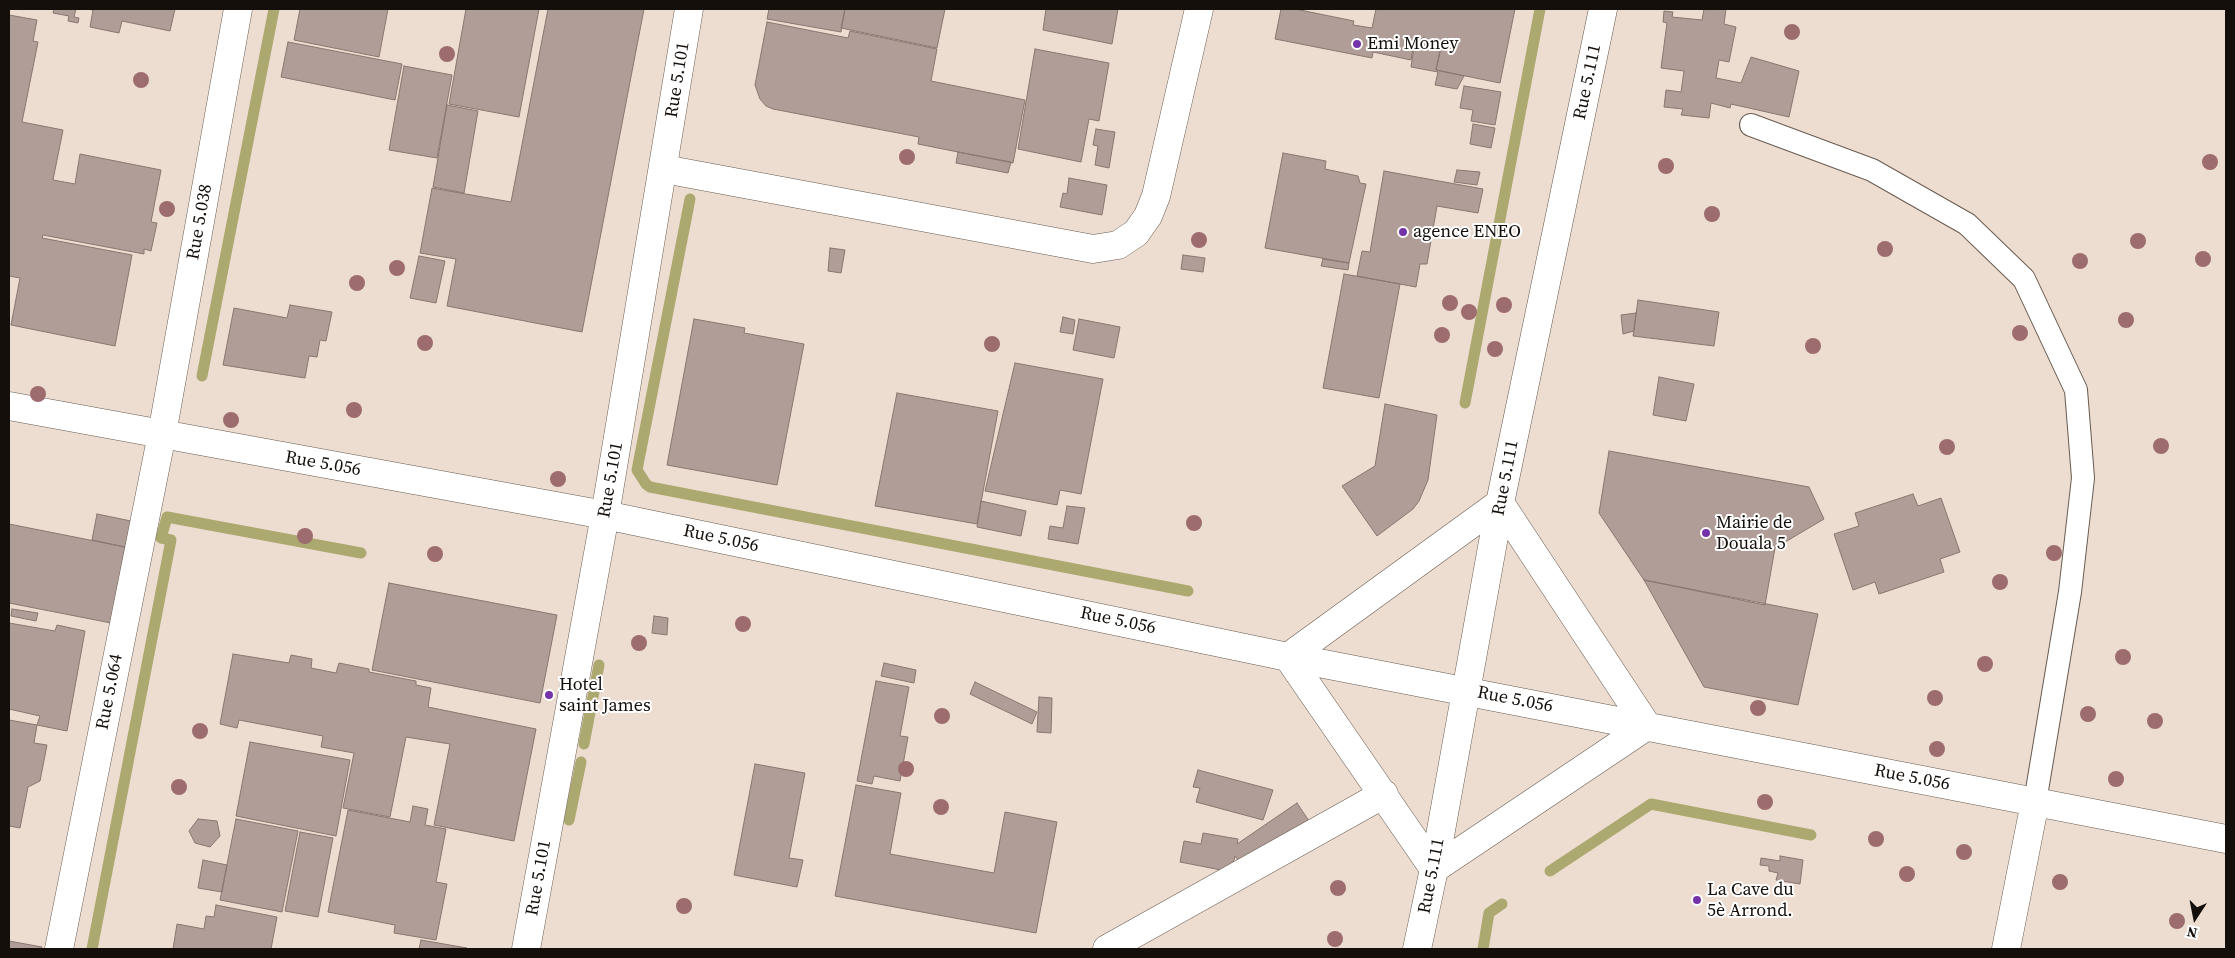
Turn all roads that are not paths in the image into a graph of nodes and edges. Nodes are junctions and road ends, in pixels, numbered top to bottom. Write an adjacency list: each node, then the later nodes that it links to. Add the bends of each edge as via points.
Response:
1 (238, 9): 8 (street, Rue 5.038)
2 (689, 9): 6 (street, Rue 5.101)
3 (1198, 9): 6 (street, via 1156,196 1136,233 1118,245 1093,249)
4 (1603, 9): 9 (street, Rue 5.111)
5 (1751, 125): 15 (lane, via 1872,170 1967,224 2024,279 2076,390 2083,478 2070,592)
6 (664, 169): 10 (street, Rue 5.101)
7 (9, 406): 8 (street, Rue 5.056)
8 (162, 434): 10 (street, Rue 5.056); 18 (street, Rue 5.064)
9 (1500, 503): 11 (street); 12 (street, Rue 5.111); 13 (street)
10 (605, 515): 11 (street, Rue 5.056); 19 (street, Rue 5.101)
11 (1288, 656): 12 (street, Rue 5.056); 14 (street)
12 (1465, 690): 13 (street, Rue 5.056); 17 (street, Rue 5.111)
13 (1647, 726): 15 (street, Rue 5.056); 17 (street)
14 (1384, 794): 17 (street); 20 (street)
15 (2035, 802): 16 (street, Rue 5.056); 22 (street)
16 (2226, 839)
17 (1434, 869): 21 (street, Rue 5.111)
18 (59, 949)
19 (526, 949)
20 (1107, 949)
21 (1417, 949)
22 (2006, 949)

